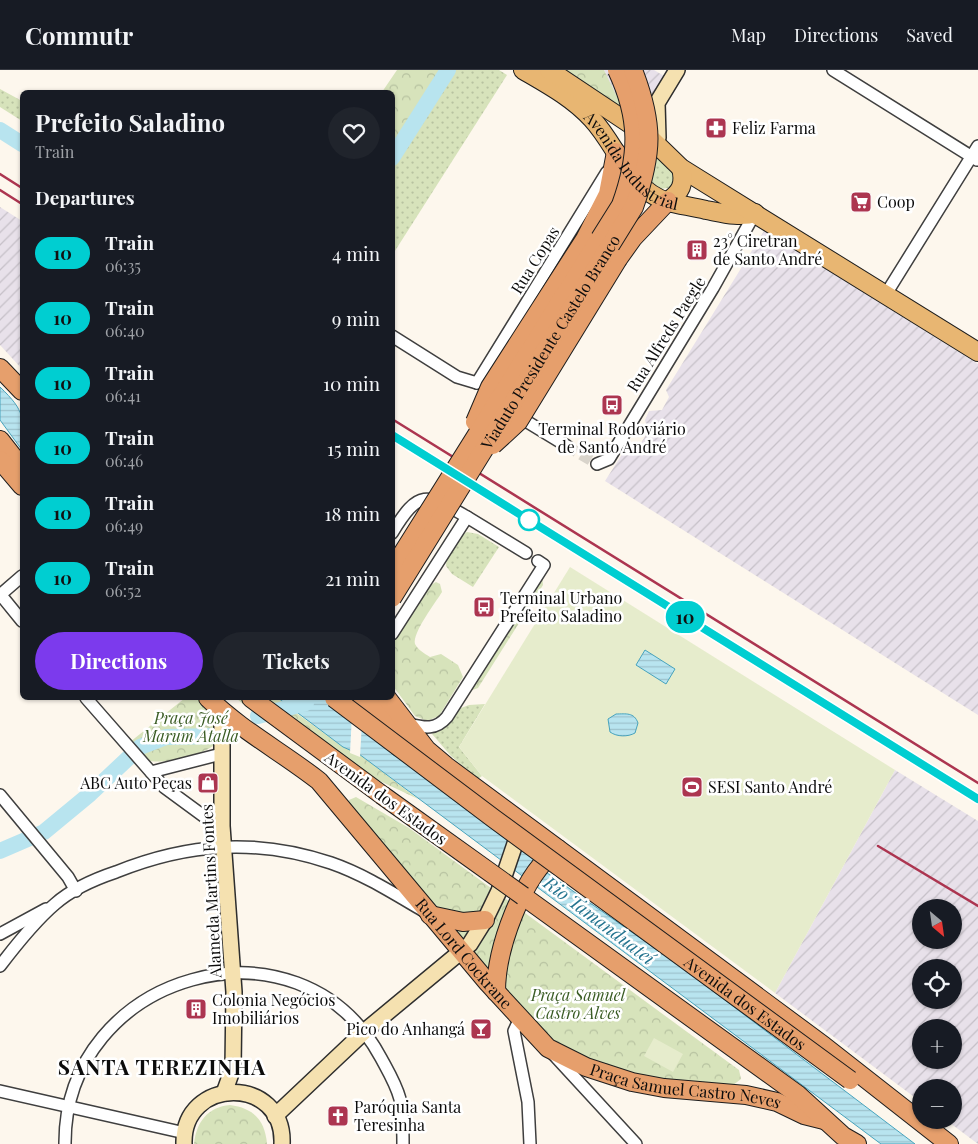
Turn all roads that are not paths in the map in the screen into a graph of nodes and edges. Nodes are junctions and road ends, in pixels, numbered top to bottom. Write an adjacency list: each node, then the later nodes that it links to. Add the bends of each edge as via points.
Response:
1 (523, 70): 10 (main road, Avenida Industrial, via 586,112)
2 (549, 70): 7 (main road, Avenida Industrial)
3 (616, 70): 25 (highway, Viaduto Presidente Castelo Branco, bridge, via 633,117 636,141 634,162 621,205)
4 (633, 70): 25 (highway, Viaduto Presidente Castelo Branco, bridge, via 647,116 650,142 647,165 634,207)
5 (677, 70): 9 (main road, via 657,104 656,130)
6 (833, 70): 11 (street)
7 (638, 130): 9 (main road, Avenida Industrial); 10 (main road, via 624,135)
8 (978, 146): 11 (street)
9 (663, 148): 12 (main road, Avenida Industrial)
10 (616, 152): 13 (main road, Avenida Industrial, via 642,187); 20 (street, Rua Copas, via 600,186); 25 (highway, bridge, via 608,194 585,239 490,387 478,413)
11 (975, 159): 15 (street)
12 (682, 168): 13 (main road, via 683,185); 14 (main road, Avenida Industrial)
13 (668, 201): 14 (main road, Avenida Industrial, via 729,213); 25 (highway, bridge, via 618,259 518,422)
14 (755, 213): 15 (main road, Avenida Industrial); 27 (street, Rua Alfreds Paegle, via 609,459)
15 (886, 294): 17 (main road, Avenida Industrial)
16 (395, 338): 20 (street, via 457,377)
17 (978, 352)
18 (0, 368): 21 (highway)
19 (0, 380): 22 (highway)
20 (477, 383): 24 (street, via 484,395)
21 (20, 389)
22 (20, 399)
23 (0, 440): 28 (highway)
24 (566, 446)
25 (470, 457): 34 (highway, Viaduto Presidente Castelo Branco, bridge); 36 (highway, Viaduto Presidente Castelo Branco, bridge)
26 (0, 460): 29 (highway)
27 (597, 464)
28 (20, 465)
29 (20, 484)
30 (468, 518): 31 (street, via 438,500 424,499 409,507); 32 (street); 39 (street)
31 (395, 528)
32 (526, 553)
33 (538, 561): 46 (street, via 544,565 447,717 430,728)
34 (395, 566)
35 (20, 578): 37 (street)
36 (395, 593)
37 (0, 595): 38 (street)
38 (20, 619)
39 (395, 629)
40 (88, 700): 49 (street)
41 (254, 700): 74 (highway, Avenida dos Estados, bridge, via 797,1094)
42 (337, 700): 72 (highway, Avenida dos Estados, bridge, via 850,1080)
43 (364, 700): 47 (highway)
44 (389, 700): 46 (highway, Avenida dos Estados)
45 (224, 702): 48 (main road, Alameda Martins Fontes); 57 (highway, Rua Lord Cockrane, via 251,734 294,761 325,788)
46 (409, 724): 47 (highway, Avenida dos Estados)
47 (427, 750): 51 (highway, Avenida dos Estados)
48 (221, 754): 49 (street); 52 (main road, Alameda Martins Fontes)
49 (151, 772): 52 (street, via 164,787 213,823)
50 (0, 795): 55 (street)
51 (522, 822): 54 (highway, Avenida dos Estados); 58 (main road, via 501,886)
52 (222, 826): 53 (main road, Alameda Martins Fontes)
53 (223, 846): 55 (street, via 158,857); 57 (street, via 253,847 325,861 365,878); 62 (main road, Alameda Martins Fontes)
54 (558, 849): 63 (highway, via 544,861 520,900 499,961); 72 (highway, Avenida dos Estados, via 824,1046)
55 (76, 890): 56 (street)
56 (56, 903): 59 (street); 61 (street)
57 (430, 914): 58 (highway, via 463,922); 60 (highway, Rua Lord Cockrane)
58 (485, 920): 60 (main road)
59 (0, 934)
60 (462, 952): 63 (highway, Rua Lord Cockrane); 65 (main road)
61 (0, 966)
62 (233, 973): 65 (street, via 270,976 307,988 335,1004); 67 (main road, Alameda Martins Fontes); 71 (street, via 180,982 153,994 128,1011 90,1054)
63 (496, 992): 64 (highway, Rua Lord Cockrane)
64 (520, 1018): 66 (highway, Rua Lord Cockrane); 80 (street, via 514,1030 528,1102)
65 (365, 1031): 73 (main road); 79 (street, via 398,1094)
66 (548, 1048): 74 (highway, Praça Samuel Castro Neves, via 586,1067 632,1082 746,1095 777,1102); 81 (street, Rua Lord Cockrane)
67 (233, 1068): 69 (main road, Alameda Martins Fontes); 70 (main road)
68 (0, 1091): 71 (street)
69 (224, 1093): 70 (main road); 75 (main road, via 211,1097 197,1108 189,1120)
70 (250, 1095): 73 (main road, via 265,1103)
71 (69, 1106): 75 (street); 77 (street)
72 (898, 1106): 82 (highway, Avenida dos Estados)
73 (276, 1116): 78 (main road)
74 (824, 1120): 76 (highway, Avenida dos Estados)
75 (184, 1138)
76 (850, 1141)
77 (65, 1144)
78 (282, 1144)
79 (403, 1144)
80 (530, 1144)
81 (636, 1144)
82 (949, 1144)

